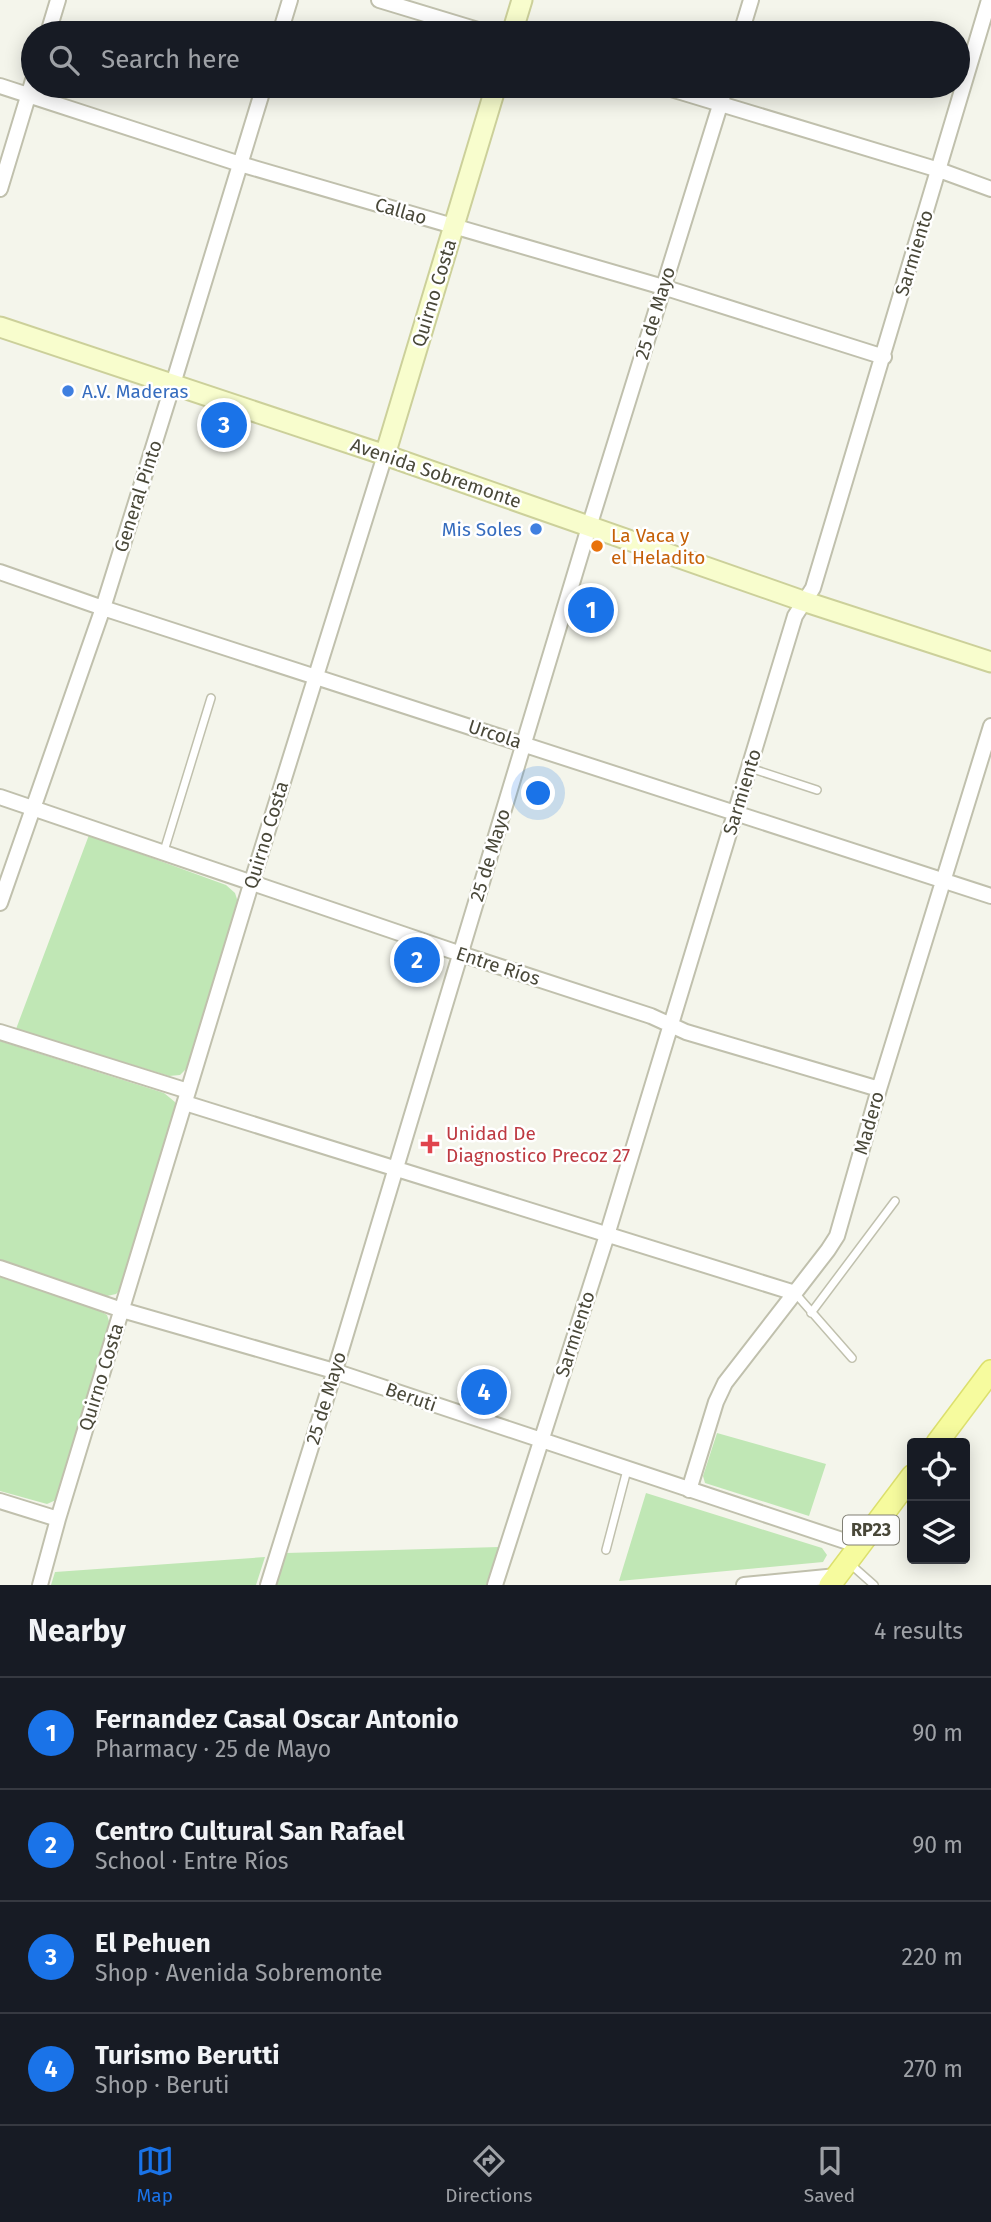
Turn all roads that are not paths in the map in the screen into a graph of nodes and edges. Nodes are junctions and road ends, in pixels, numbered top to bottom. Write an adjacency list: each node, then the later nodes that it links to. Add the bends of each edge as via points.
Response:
1 (58, 0): 7 (street)
2 (290, 0): 8 (street)
3 (379, 0): 9 (street)
4 (522, 0): 10 (main road)
5 (751, 0): 11 (street)
6 (989, 0): 12 (street, Sarmiento)
7 (52, 21)
8 (284, 21)
9 (448, 21)
10 (516, 21)
11 (745, 21)
12 (970, 65)
13 (0, 86): 14 (street, Callao)
14 (21, 93)
15 (28, 98): 26 (street)
16 (38, 98): 23 (street, Callao)
17 (260, 98): 23 (street, General Pinto)
18 (492, 98): 27 (main road, Quirno Costa)
19 (700, 98): 22 (street)
20 (722, 98): 22 (street, 25 de Mayo)
21 (960, 98): 24 (street, Sarmiento)
22 (720, 104): 24 (street); 28 (street, 25 de Mayo)
23 (240, 164): 27 (street, Callao); 31 (street, General Pinto)
24 (939, 170): 25 (street); 30 (street, Sarmiento)
25 (991, 189)
26 (0, 190)
27 (454, 226): 28 (street, Callao); 32 (main road, Quirno Costa)
28 (663, 287): 30 (street, Callao); 33 (street, 25 de Mayo)
29 (0, 327): 31 (main road, Avenida Sobremonte)
30 (884, 356): 35 (street, Sarmiento, via 813,588)
31 (173, 384): 32 (main road, Avenida Sobremonte); 36 (street, General Pinto)
32 (385, 455): 33 (main road, Avenida Sobremonte); 38 (street, Quirno Costa)
33 (589, 527): 35 (main road, Avenida Sobremonte); 41 (street, 25 de Mayo)
34 (0, 572): 36 (street, Urcola)
35 (803, 601): 37 (main road, Avenida Sobremonte); 42 (street, Sarmiento)
36 (103, 608): 38 (street, Urcola); 45 (street, General Pinto)
37 (991, 662)
38 (316, 677): 41 (street, Urcola); 49 (street, Quirno Costa)
39 (211, 698): 47 (lane)
40 (991, 726): 48 (street, Madero)
41 (524, 744): 46 (street, Urcola); 52 (street, 25 de Mayo)
42 (749, 768): 43 (lane); 46 (street, Sarmiento)
43 (817, 790)
44 (0, 797): 45 (street, Entre Ríos)
45 (33, 807): 47 (street, Entre Ríos); 51 (street, General Pinto)
46 (736, 812): 48 (street, Urcola); 53 (street, Sarmiento)
47 (164, 851): 49 (street, Entre Ríos)
48 (944, 879): 50 (street, Urcola); 55 (street, Madero)
49 (252, 881): 52 (street, Entre Ríos); 56 (street, Quirno Costa)
50 (991, 896)
51 (0, 903)
52 (461, 954): 53 (street, Entre Ríos); 57 (street, 25 de Mayo)
53 (671, 1025): 55 (street, Entre Ríos); 59 (street, Sarmiento)
54 (0, 1032): 56 (street)
55 (879, 1089): 61 (street, Madero, via 837,1236)
56 (186, 1097): 57 (street); 62 (street, Quirno Costa)
57 (395, 1169): 59 (street); 65 (street, 25 de Mayo)
58 (895, 1201): 63 (lane)
59 (607, 1235): 61 (street); 68 (street, Sarmiento)
60 (0, 1268): 62 (street, Beruti)
61 (795, 1293): 63 (lane); 71 (street, Madero, via 725,1383)
62 (122, 1310): 65 (street, Beruti); 73 (street, Quirno Costa)
63 (811, 1313): 64 (lane)
64 (852, 1358)
65 (334, 1371): 68 (street, Beruti); 77 (street, 25 de Mayo)
66 (991, 1371): 67 (main road)
67 (940, 1438)
68 (540, 1441): 69 (street, Beruti); 78 (street, Sarmiento)
69 (627, 1470): 71 (street, Beruti); 74 (lane)
70 (907, 1483): 75 (main road, RP23)
71 (688, 1490): 75 (street, Beruti)
72 (0, 1501): 73 (street)
73 (58, 1519): 76 (street, Quirno Costa)
74 (606, 1550)
75 (844, 1567): 79 (street); 80 (lane)
76 (40, 1585)
77 (268, 1585)
78 (495, 1585)
79 (744, 1585)
80 (874, 1585)

